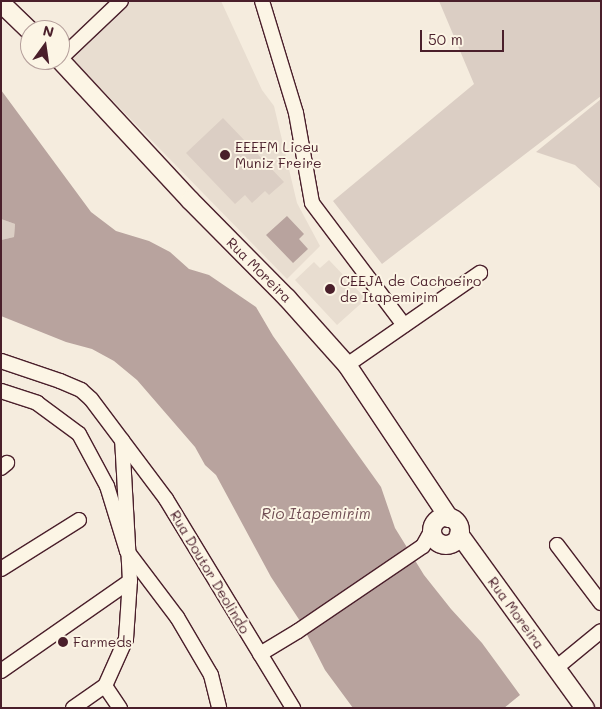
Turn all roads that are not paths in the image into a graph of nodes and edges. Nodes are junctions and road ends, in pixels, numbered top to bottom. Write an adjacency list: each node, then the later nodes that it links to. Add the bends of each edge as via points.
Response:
1 (121, 1): 5 (street)
2 (262, 1): 8 (street, via 296,113 312,203)
3 (1, 3): 4 (main road)
4 (20, 21)
5 (70, 50)
6 (69, 70): 10 (main road, Rua Moreira)
7 (480, 273): 8 (street)
8 (404, 324): 10 (street)
9 (1, 361): 12 (street, Rua Doutor Deolindo, via 81,390)
10 (347, 364): 14 (main road, Rua Moreira, via 436,498)
11 (1, 391): 16 (street, via 37,403 79,434 107,486)
12 (122, 440): 16 (street); 21 (street, Rua Doutor Deolindo, via 166,499)
13 (79, 520): 17 (street)
14 (438, 536): 21 (street); 22 (main road, Rua Moreira, via 475,557)
15 (557, 545): 19 (street)
16 (126, 551): 18 (street); 27 (street, via 177,617 211,676)
17 (1, 569)
18 (130, 581): 23 (street); 24 (street, via 126,639)
19 (601, 603)
20 (601, 631): 22 (street)
21 (260, 654): 28 (street, Rua Doutor Deolindo)
22 (556, 668): 29 (main road, Rua Moreira)
23 (1, 671)
24 (105, 686): 25 (street); 26 (street)
25 (74, 708)
26 (120, 708)
27 (219, 708)
28 (293, 708)
29 (585, 708)

